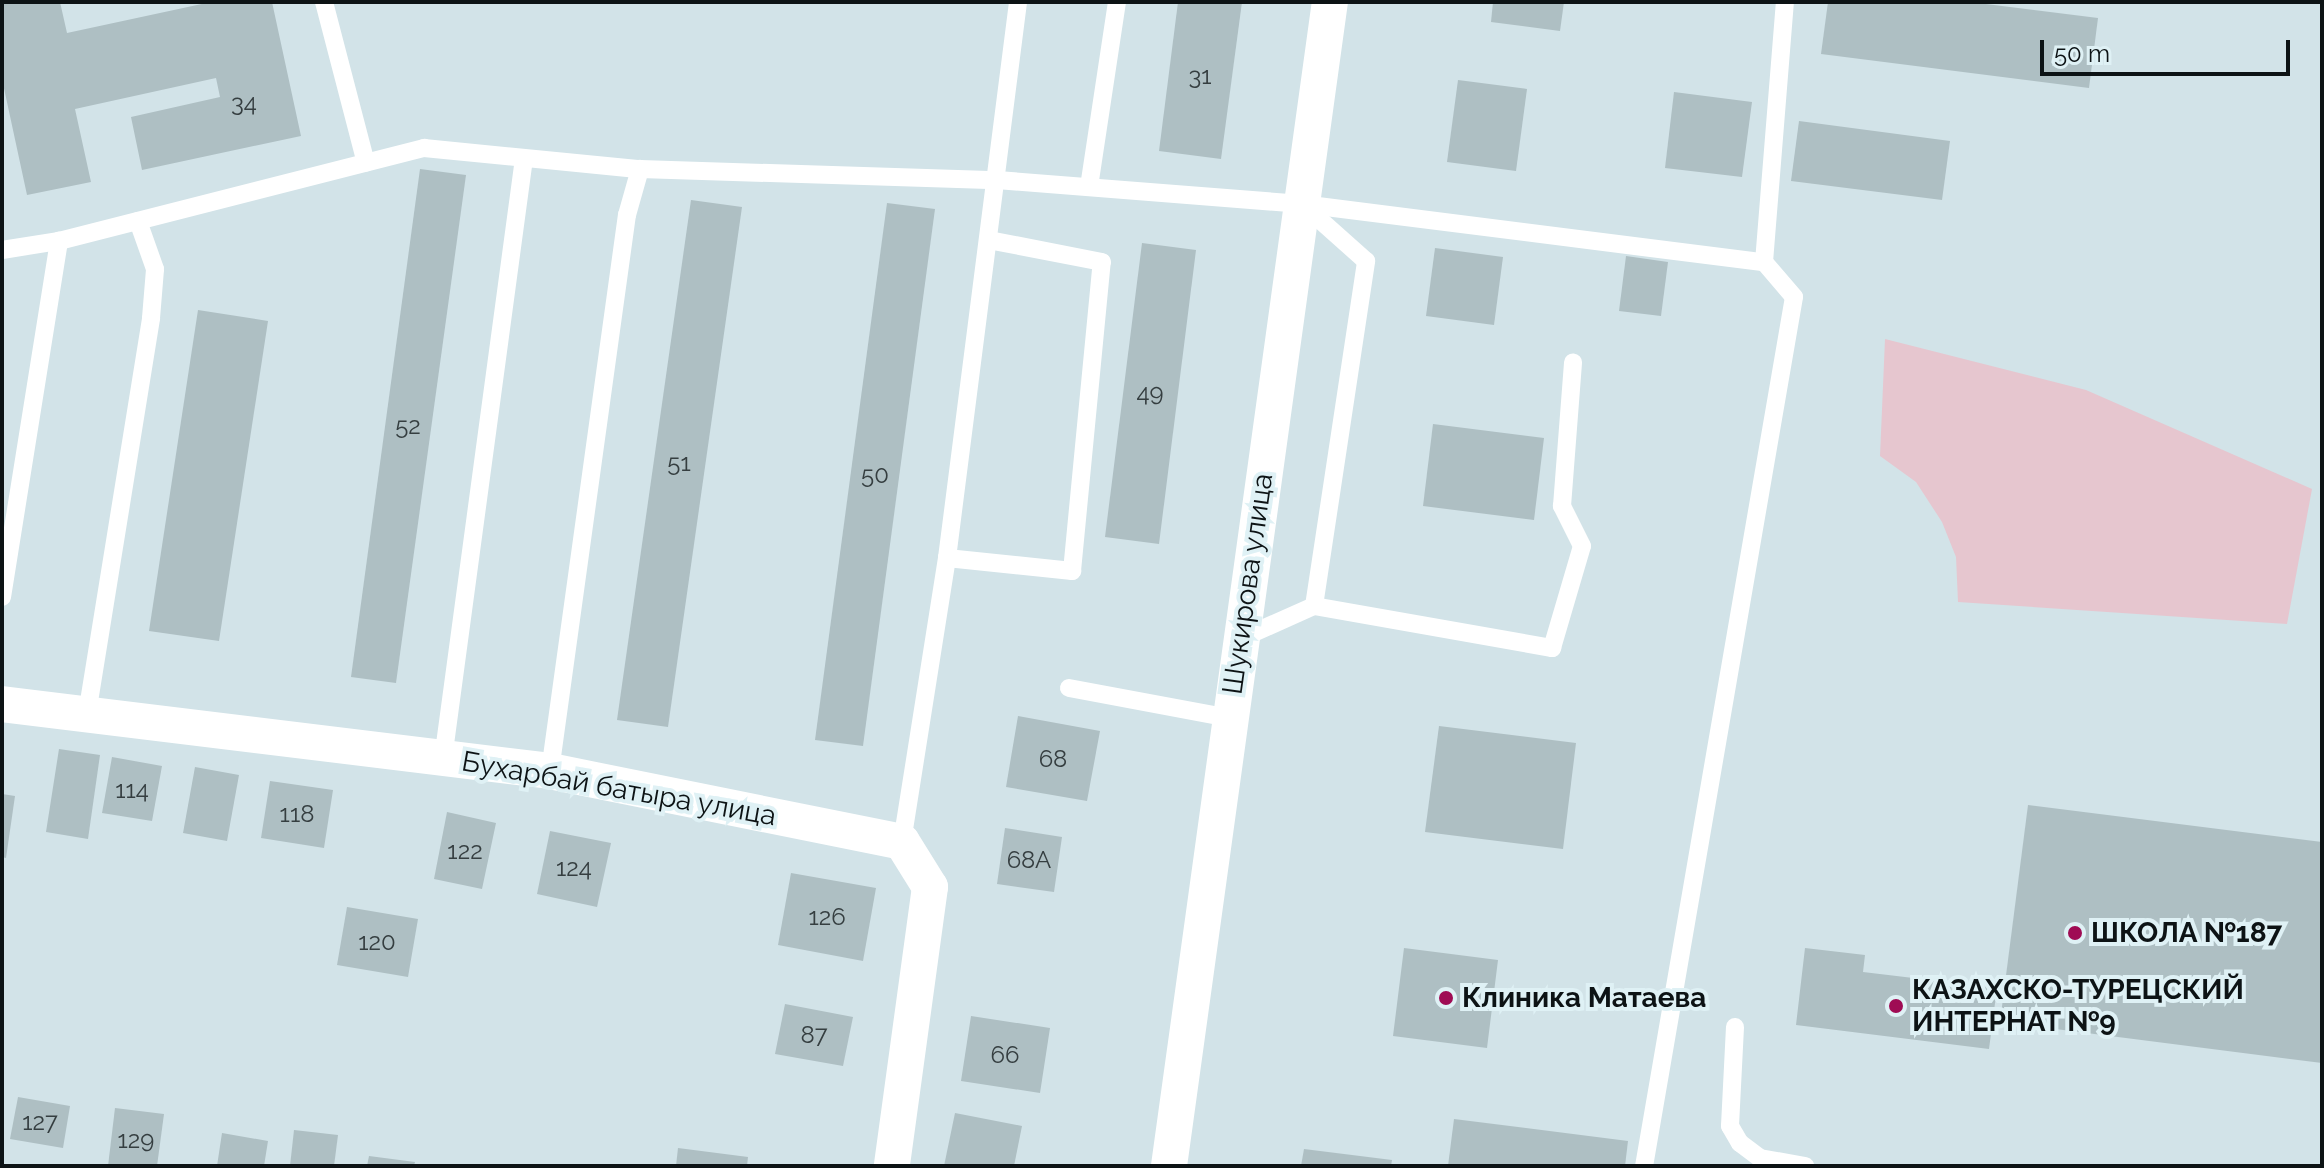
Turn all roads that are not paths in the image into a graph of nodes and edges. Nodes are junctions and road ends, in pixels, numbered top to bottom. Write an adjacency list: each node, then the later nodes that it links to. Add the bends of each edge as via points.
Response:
1 (324, 2): 7 (lane)
2 (1018, 2): 9 (lane)
3 (1117, 2): 10 (lane)
4 (1330, 2): 11 (street, Шукирова улица)
5 (1785, 2): 16 (lane)
6 (524, 158): 7 (lane, via 424,148); 8 (lane); 26 (lane)
7 (366, 163): 12 (lane)
8 (640, 169): 9 (lane); 27 (lane, via 627,215)
9 (997, 180): 10 (lane); 13 (lane)
10 (1089, 187): 11 (lane)
11 (1302, 204): 16 (lane); 20 (lane, via 1366,261); 21 (street, Шукирова улица)
12 (138, 221): 14 (lane); 24 (lane, via 155,269 151,318)
13 (989, 240): 18 (lane); 18 (lane, via 1102,262 1072,571)
14 (59, 241): 15 (lane); 19 (lane)
15 (2, 250)
16 (1764, 262): 32 (lane, via 1794,297)
17 (1573, 362): 20 (lane, via 1562,506 1582,546 1552,648)
18 (947, 558): 28 (lane)
19 (2, 597)
20 (1314, 606): 21 (lane)
21 (1240, 639): 25 (street, Шукирова улица)
22 (1069, 688): 25 (lane)
23 (2, 704): 24 (street, Бухарбай батыра улица)
24 (87, 714): 26 (street, Бухарбай батыра улица)
25 (1230, 718): 31 (street, Шукирова улица)
26 (443, 759): 27 (street, Бухарбай батыра улица)
27 (550, 771): 28 (street, Бухарбай батыра улица)
28 (902, 842): 30 (street, via 930,887)
29 (1735, 1027): 33 (lane, via 1730,1126 1740,1143 1760,1158)
30 (892, 1166)
31 (1169, 1166)
32 (1644, 1166)
33 (1805, 1166)

